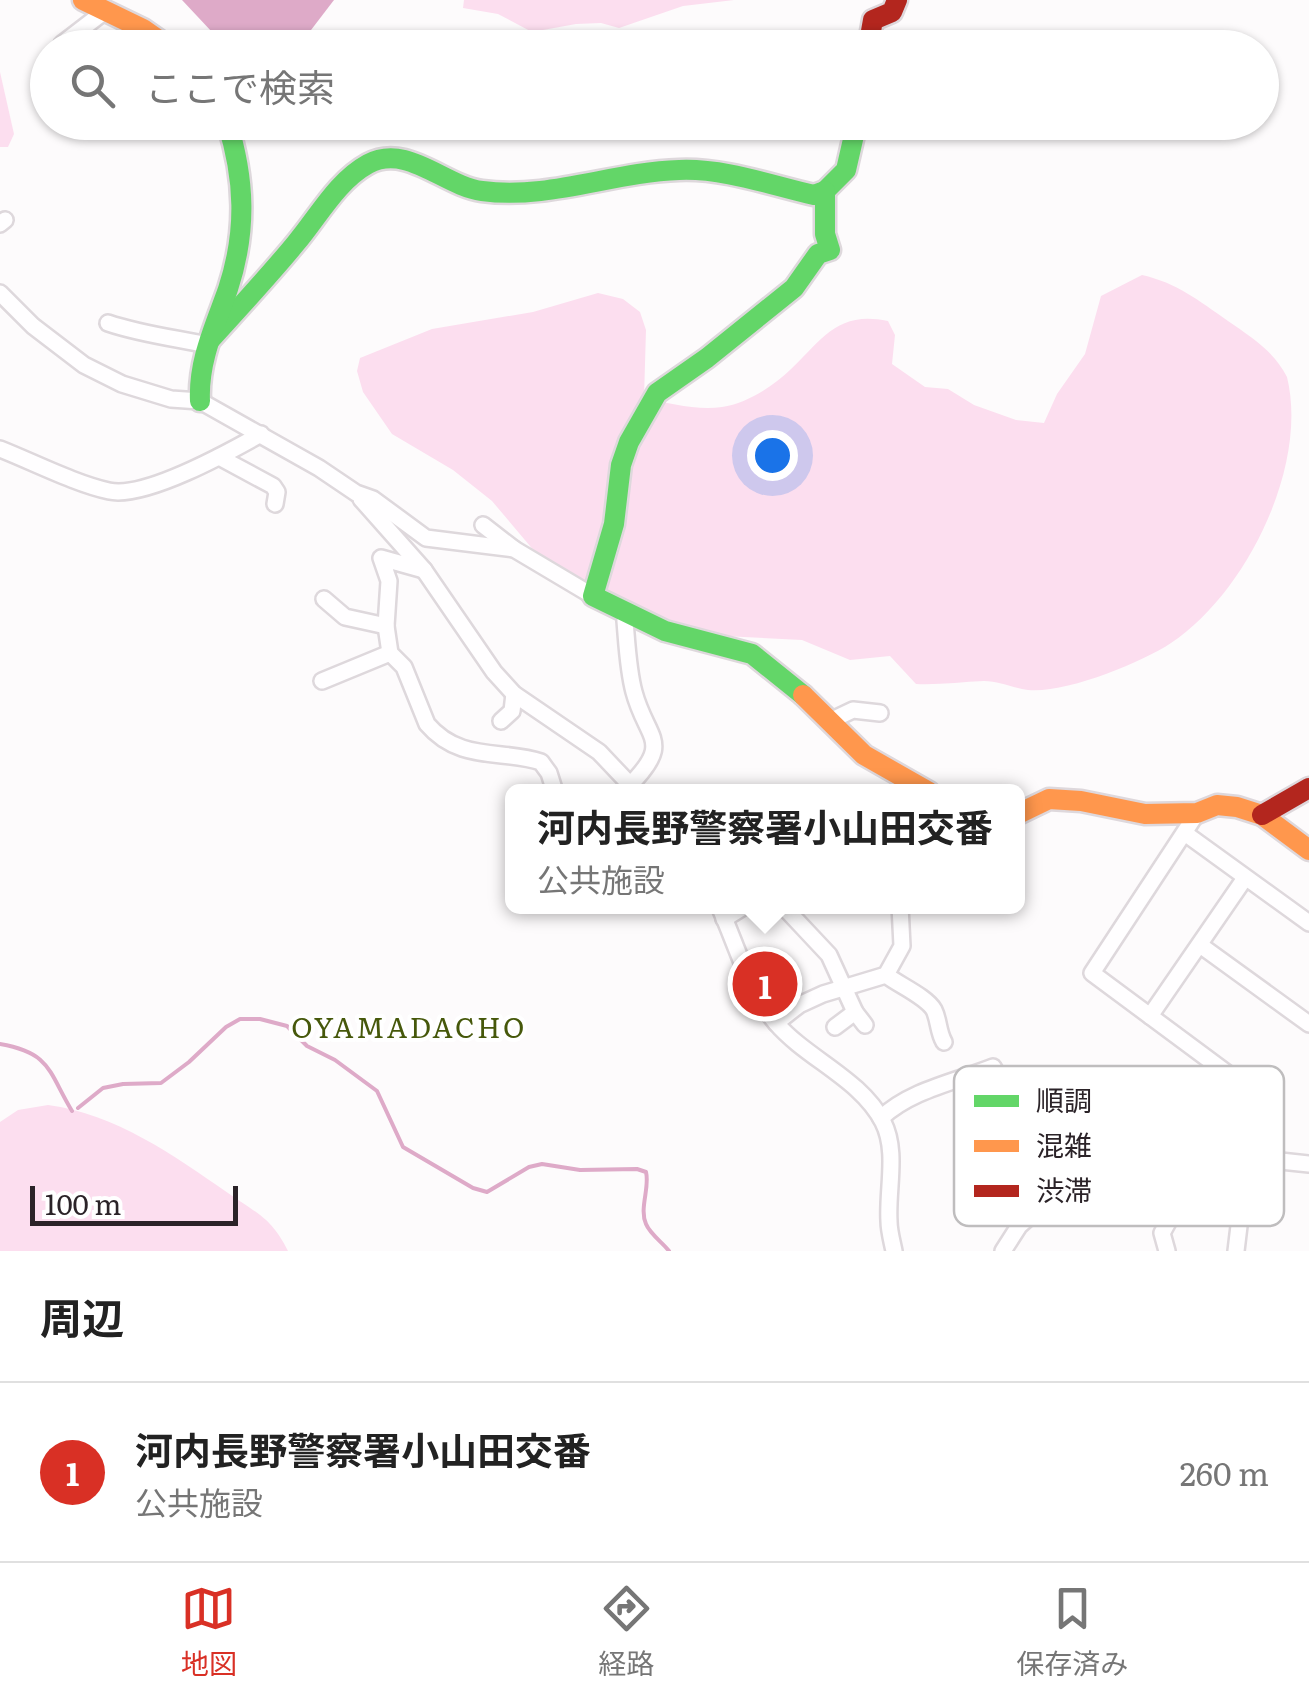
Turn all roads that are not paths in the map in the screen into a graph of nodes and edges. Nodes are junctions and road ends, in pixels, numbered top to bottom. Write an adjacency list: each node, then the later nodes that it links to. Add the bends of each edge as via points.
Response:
1 (83, 0): 3 (main road)
2 (897, 0): 6 (main road, via 892,12 873,20)
3 (105, 11): 4 (street); 5 (main road)
4 (80, 30)
5 (144, 30)
6 (871, 30)
7 (232, 140): 12 (main road, via 244,184 244,224 235,273)
8 (852, 140): 9 (main road, via 846,170)
9 (825, 191): 12 (main road, via 694,170 482,191 452,185 415,163 382,158 343,186); 22 (main road, via 823,234 830,250 818,254 794,288 657,393 642,418 621,466)
10 (0, 293): 13 (street, via 84,365 170,399)
11 (108, 323): 12 (street)
12 (209, 342): 13 (main road)
13 (200, 401): 14 (street)
14 (261, 434): 16 (street); 17 (street)
15 (0, 449): 16 (street, via 111,492 136,490)
16 (219, 457): 18 (street, via 274,486)
17 (356, 493): 20 (street, via 426,538); 21 (street)
18 (275, 504)
19 (483, 525): 20 (street)
20 (514, 549): 22 (street)
21 (424, 570): 25 (street, via 381,558 389,580); 28 (street)
22 (594, 596): 24 (main road)
23 (324, 599): 25 (street, via 345,616)
24 (627, 612): 30 (main road, via 752,654); 34 (street, via 634,692 654,736 649,762)
25 (386, 626): 26 (street)
26 (390, 653): 27 (street); 32 (street, via 404,668 432,731 489,762 540,762)
27 (322, 681)
28 (514, 694): 31 (street, via 512,711); 33 (street, via 599,752)
29 (880, 713): 30 (street, via 853,710)
30 (832, 720): 35 (main road, via 864,755)
31 (501, 721)
32 (553, 784)
33 (626, 784)
34 (634, 784)
35 (915, 784)
36 (1309, 788): 39 (main road)
37 (1025, 811): 38 (main road, via 1049,799 1146,814)
38 (1197, 812): 39 (main road, via 1217,806); 40 (street)
39 (1262, 815): 41 (main road)
40 (1186, 834): 42 (street); 50 (street, via 1092,973)
41 (1309, 850)
42 (1245, 878): 46 (street); 47 (street)
43 (722, 914): 51 (street)
44 (791, 914): 49 (street, via 829,955)
45 (900, 914): 48 (street, via 902,946)
46 (1309, 923)
47 (1200, 945): 50 (street); 52 (street)
48 (886, 975): 49 (street); 54 (street, via 929,1004)
49 (842, 987): 51 (street); 53 (street, via 860,1018)
50 (1150, 1016): 55 (street)
51 (776, 1023): 57 (street)
52 (1309, 1024)
53 (834, 1027)
54 (944, 1042)
55 (1217, 1066)
56 (954, 1082): 57 (street, via 913,1094)
57 (881, 1118): 63 (street, via 891,1165)
58 (1284, 1162): 59 (street)
59 (1309, 1164)
60 (1019, 1226): 64 (street)
61 (1166, 1226): 65 (street)
62 (1239, 1226): 66 (street)
63 (894, 1251)
64 (1003, 1251)
65 (1167, 1251)
66 (1236, 1251)

